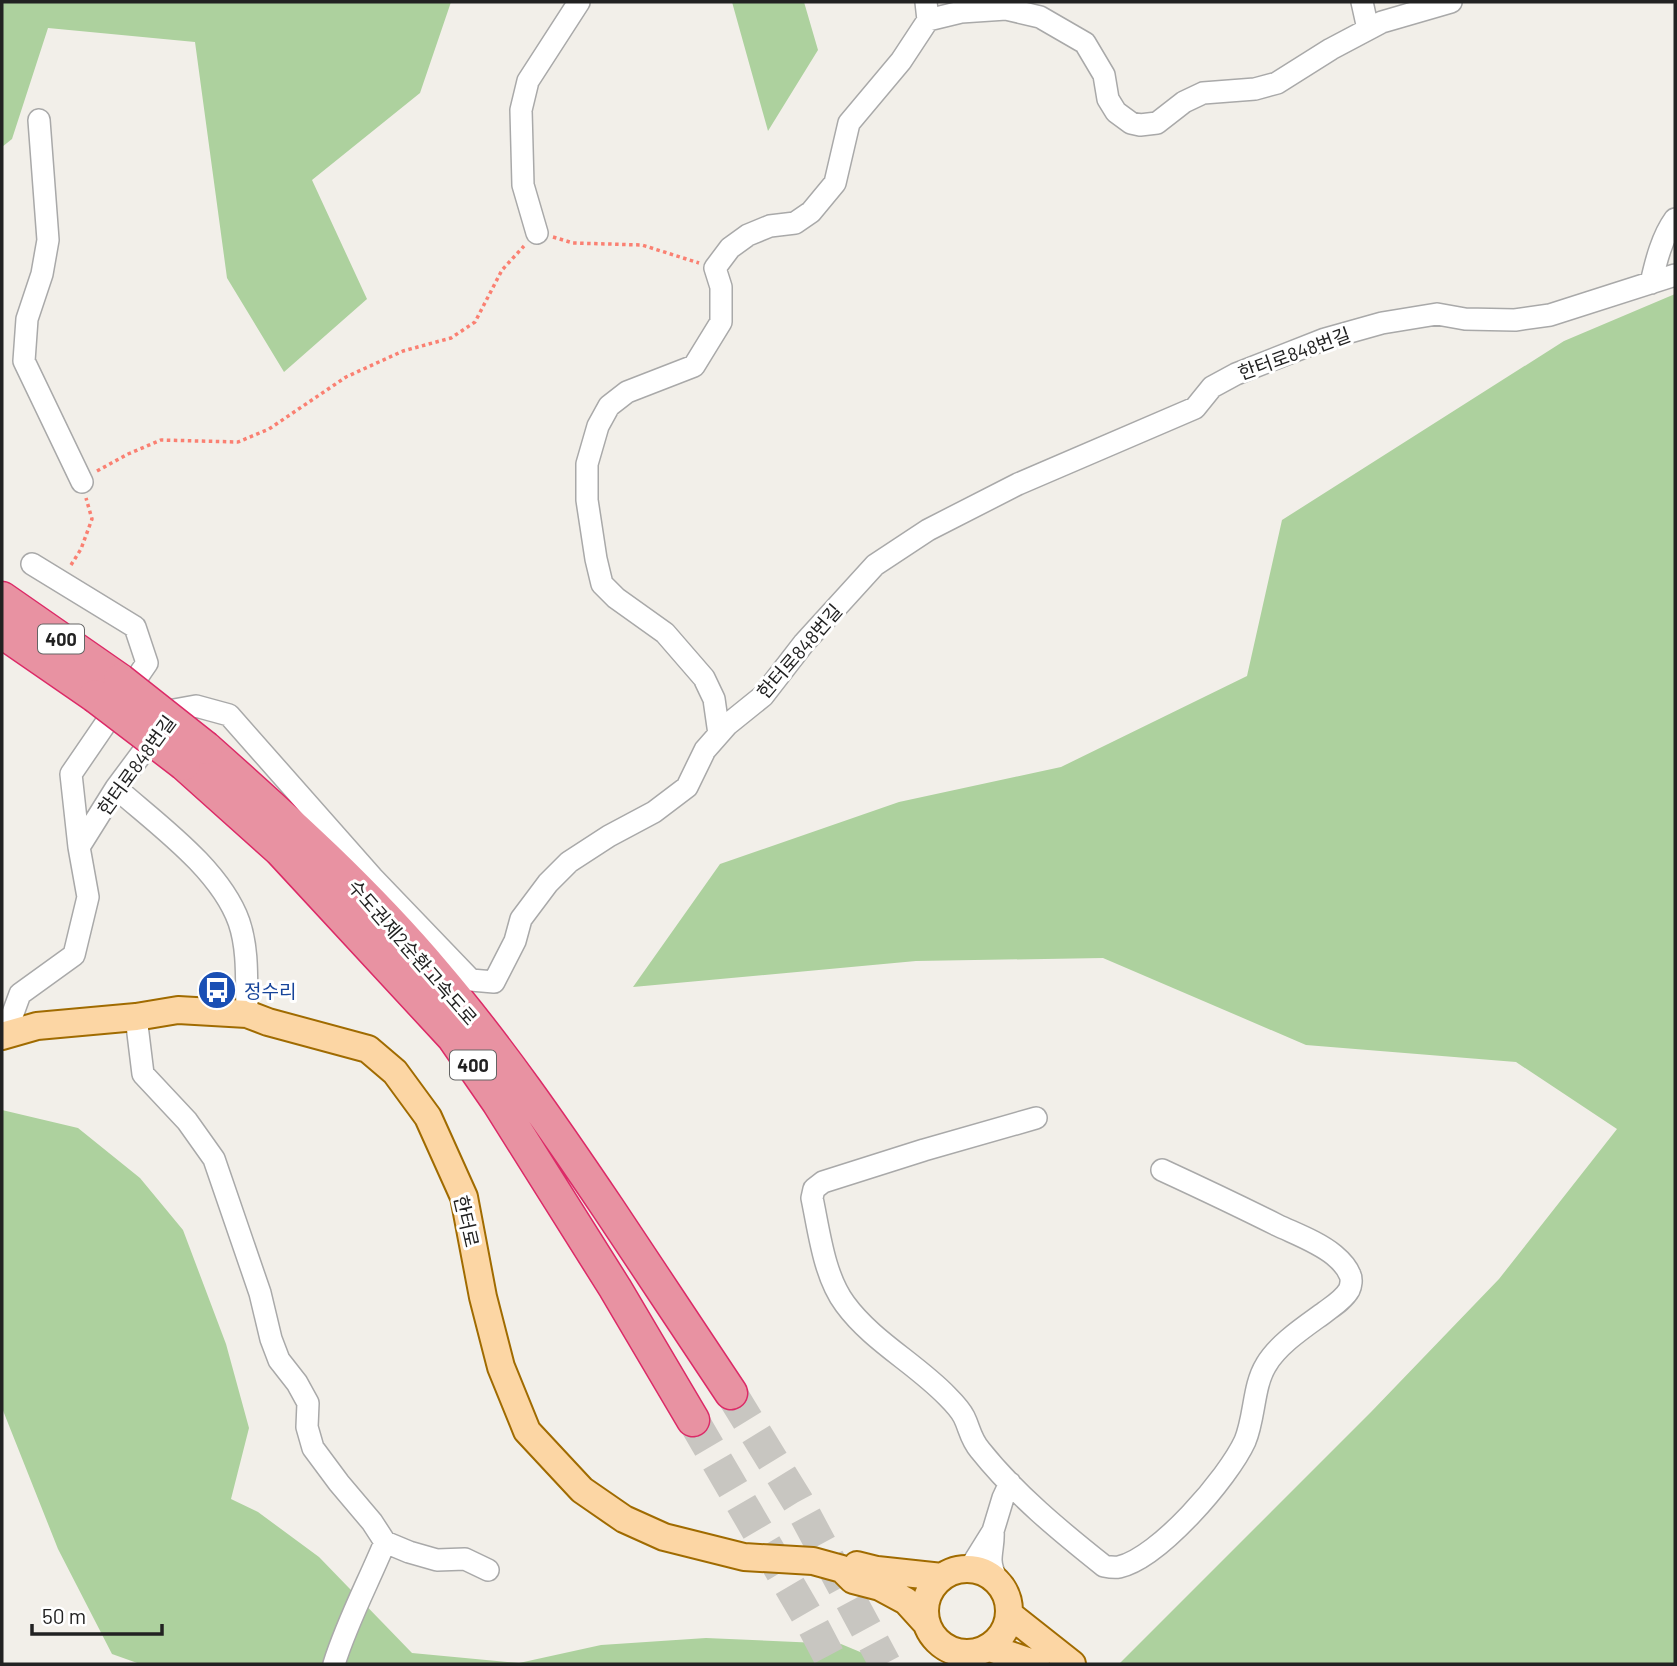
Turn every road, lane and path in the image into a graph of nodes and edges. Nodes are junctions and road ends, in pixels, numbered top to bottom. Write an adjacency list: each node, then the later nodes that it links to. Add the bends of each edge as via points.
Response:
1 (579, 2): 8 (street, via 528,81 522,110 523,185)
2 (1362, 2): 5 (street)
3 (1451, 2): 5 (street)
4 (927, 11): 5 (street, via 1006,9 1040,17 1085,43 1104,75 1108,99 1116,112 1140,125 1157,123 1203,93 1277,83); 9 (street, via 901,61 849,123 835,183 811,212 795,223 748,235 730,248)
5 (1368, 29)
6 (39, 120): 12 (street, via 48,240 27,318 24,361)
7 (1675, 219): 11 (street)
8 (537, 233): 9 (path, via 573,243 642,244); 12 (path, via 502,270 475,322 451,338 403,351 346,377 270,429 238,442 160,440)
9 (715, 268): 18 (street, via 721,287 721,322 694,366 627,391 609,406 587,464 587,500 602,584 664,633 704,678 714,699)
10 (1675, 275): 11 (street, 한터로848번길)
11 (1651, 283): 18 (street, 한터로848번길, via 1550,316 1515,320 1437,314 1382,323 1236,373 1212,387 1195,408 1018,484 928,530 876,565 763,695)
12 (82, 482): 14 (path, via 92,519)
13 (32, 564): 14 (street)
14 (64, 584): 21 (street, via 135,627 147,663 71,774)
15 (2, 598): 17 (highway, 수도권제2순환고속도로 / 400)
16 (2, 632): 17 (highway, 수도권제2순환고속도로 / 400)
17 (108, 688): 19 (highway, 수도권제2순환고속도로 / 400, bridge)
18 (719, 734): 20 (street, 한터로848번길, via 705,750 687,787 569,862 548,883 521,919 494,982 471,980 372,877 229,715 196,706 174,710)
19 (195, 756): 27 (highway, 수도권제2순환고속도로 / 400, via 292,825 361,890 436,974 555,1130); 28 (highway, 수도권제2순환고속도로 / 400, via 453,1037 615,1288)
20 (116, 788): 21 (street, 한터로848번길); 22 (street, via 195,858 227,897 245,950)
21 (79, 847): 24 (street, via 88,897 74,956 20,994)
22 (247, 1014): 23 (main road, 한터로, via 178,1010); 33 (main road, 한터로, via 368,1049 395,1072 428,1117 464,1197 501,1367 527,1431 582,1490 624,1519 664,1537 744,1557 813,1561)
23 (136, 1017): 24 (main road, 한터로, via 37,1026); 31 (street, via 143,1074 187,1121 214,1159 279,1360 308,1403 307,1427 313,1448)
24 (3, 1035)
25 (1036, 1118): 29 (street, via 823,1182 812,1198 825,1258 844,1302 862,1324 946,1395 963,1415 978,1447)
26 (1162, 1170): 29 (street, via 1332,1254 1352,1278 1349,1291 1266,1364 1235,1460 1197,1510 1131,1563 1104,1566)
27 (731, 1393)
28 (693, 1420)
29 (1010, 1483): 30 (street)
30 (993, 1531): 32 (street); 36 (street, via 991,1559)
31 (385, 1542): 34 (street, via 437,1560 465,1559); 40 (street)
32 (970, 1568): 35 (main road); 36 (main road)
33 (842, 1569): 35 (main road, 한터로, via 856,1565); 38 (main road, 한터로, via 853,1580 906,1601)
34 (488, 1570)
35 (942, 1577): 38 (main road, via 927,1597)
36 (998, 1583): 37 (main road, via 1009,1602)
37 (1010, 1615): 39 (main road, via 1007,1628); 42 (main road)
38 (926, 1623): 39 (main road, via 941,1645 952,1651 978,1653)
39 (990, 1648): 41 (main road)
40 (334, 1664)
41 (1036, 1664)
42 (1072, 1664)

